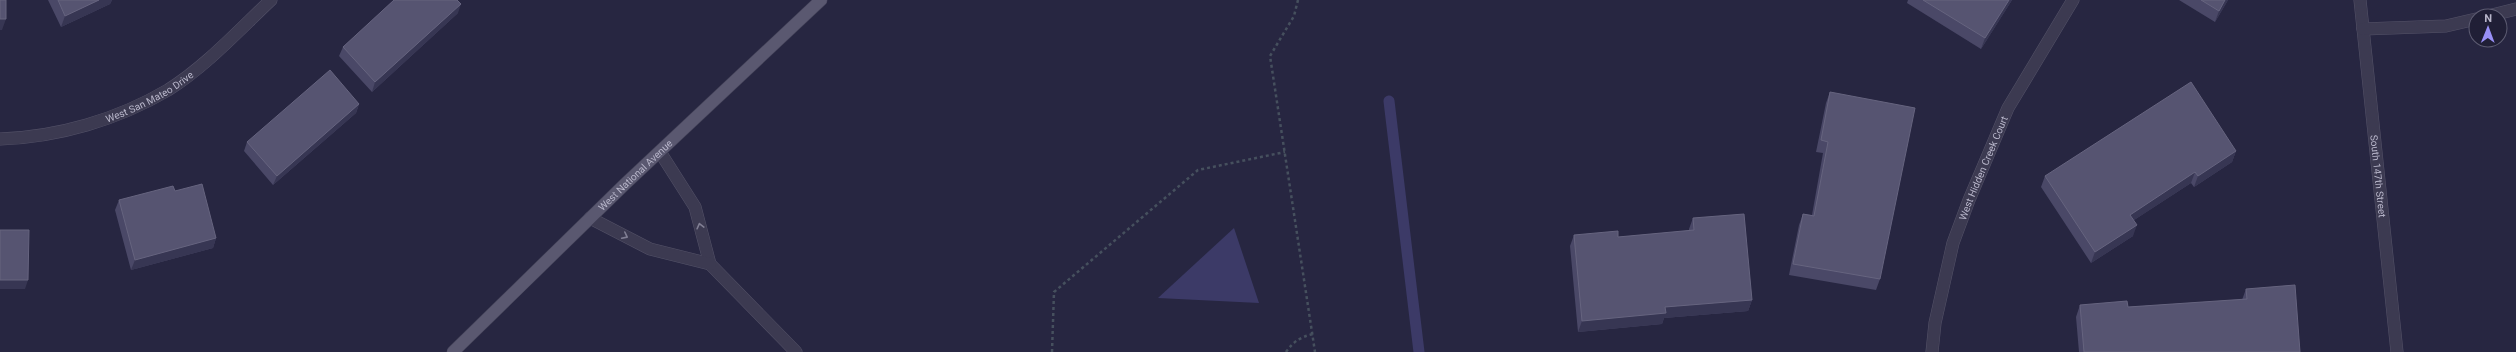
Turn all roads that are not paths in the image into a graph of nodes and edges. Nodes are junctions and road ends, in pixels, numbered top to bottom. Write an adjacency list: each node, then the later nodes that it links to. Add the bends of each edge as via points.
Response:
1 (271, 0): 7 (street, West San Mateo Drive, via 216,52 168,89 122,114 74,129)
2 (821, 0): 8 (main road, West National Avenue)
3 (2073, 0): 13 (street, West Hidden Creek Court, via 2008,108 1969,200 1953,243 1935,323)
4 (2360, 0): 6 (street, South 147th Street)
5 (2468, 21): 6 (street, via 2446,26)
6 (2363, 29): 14 (street, South 147th Street)
7 (0, 139)
8 (660, 152): 9 (main road, West National Avenue); 10 (street, one-way to 8, via 695,206)
9 (590, 218): 10 (street, one-way to 10, via 650,249); 11 (main road, West National Avenue)
10 (710, 264): 12 (street)
11 (452, 352)
12 (796, 352)
13 (1932, 352)
14 (2396, 352)

